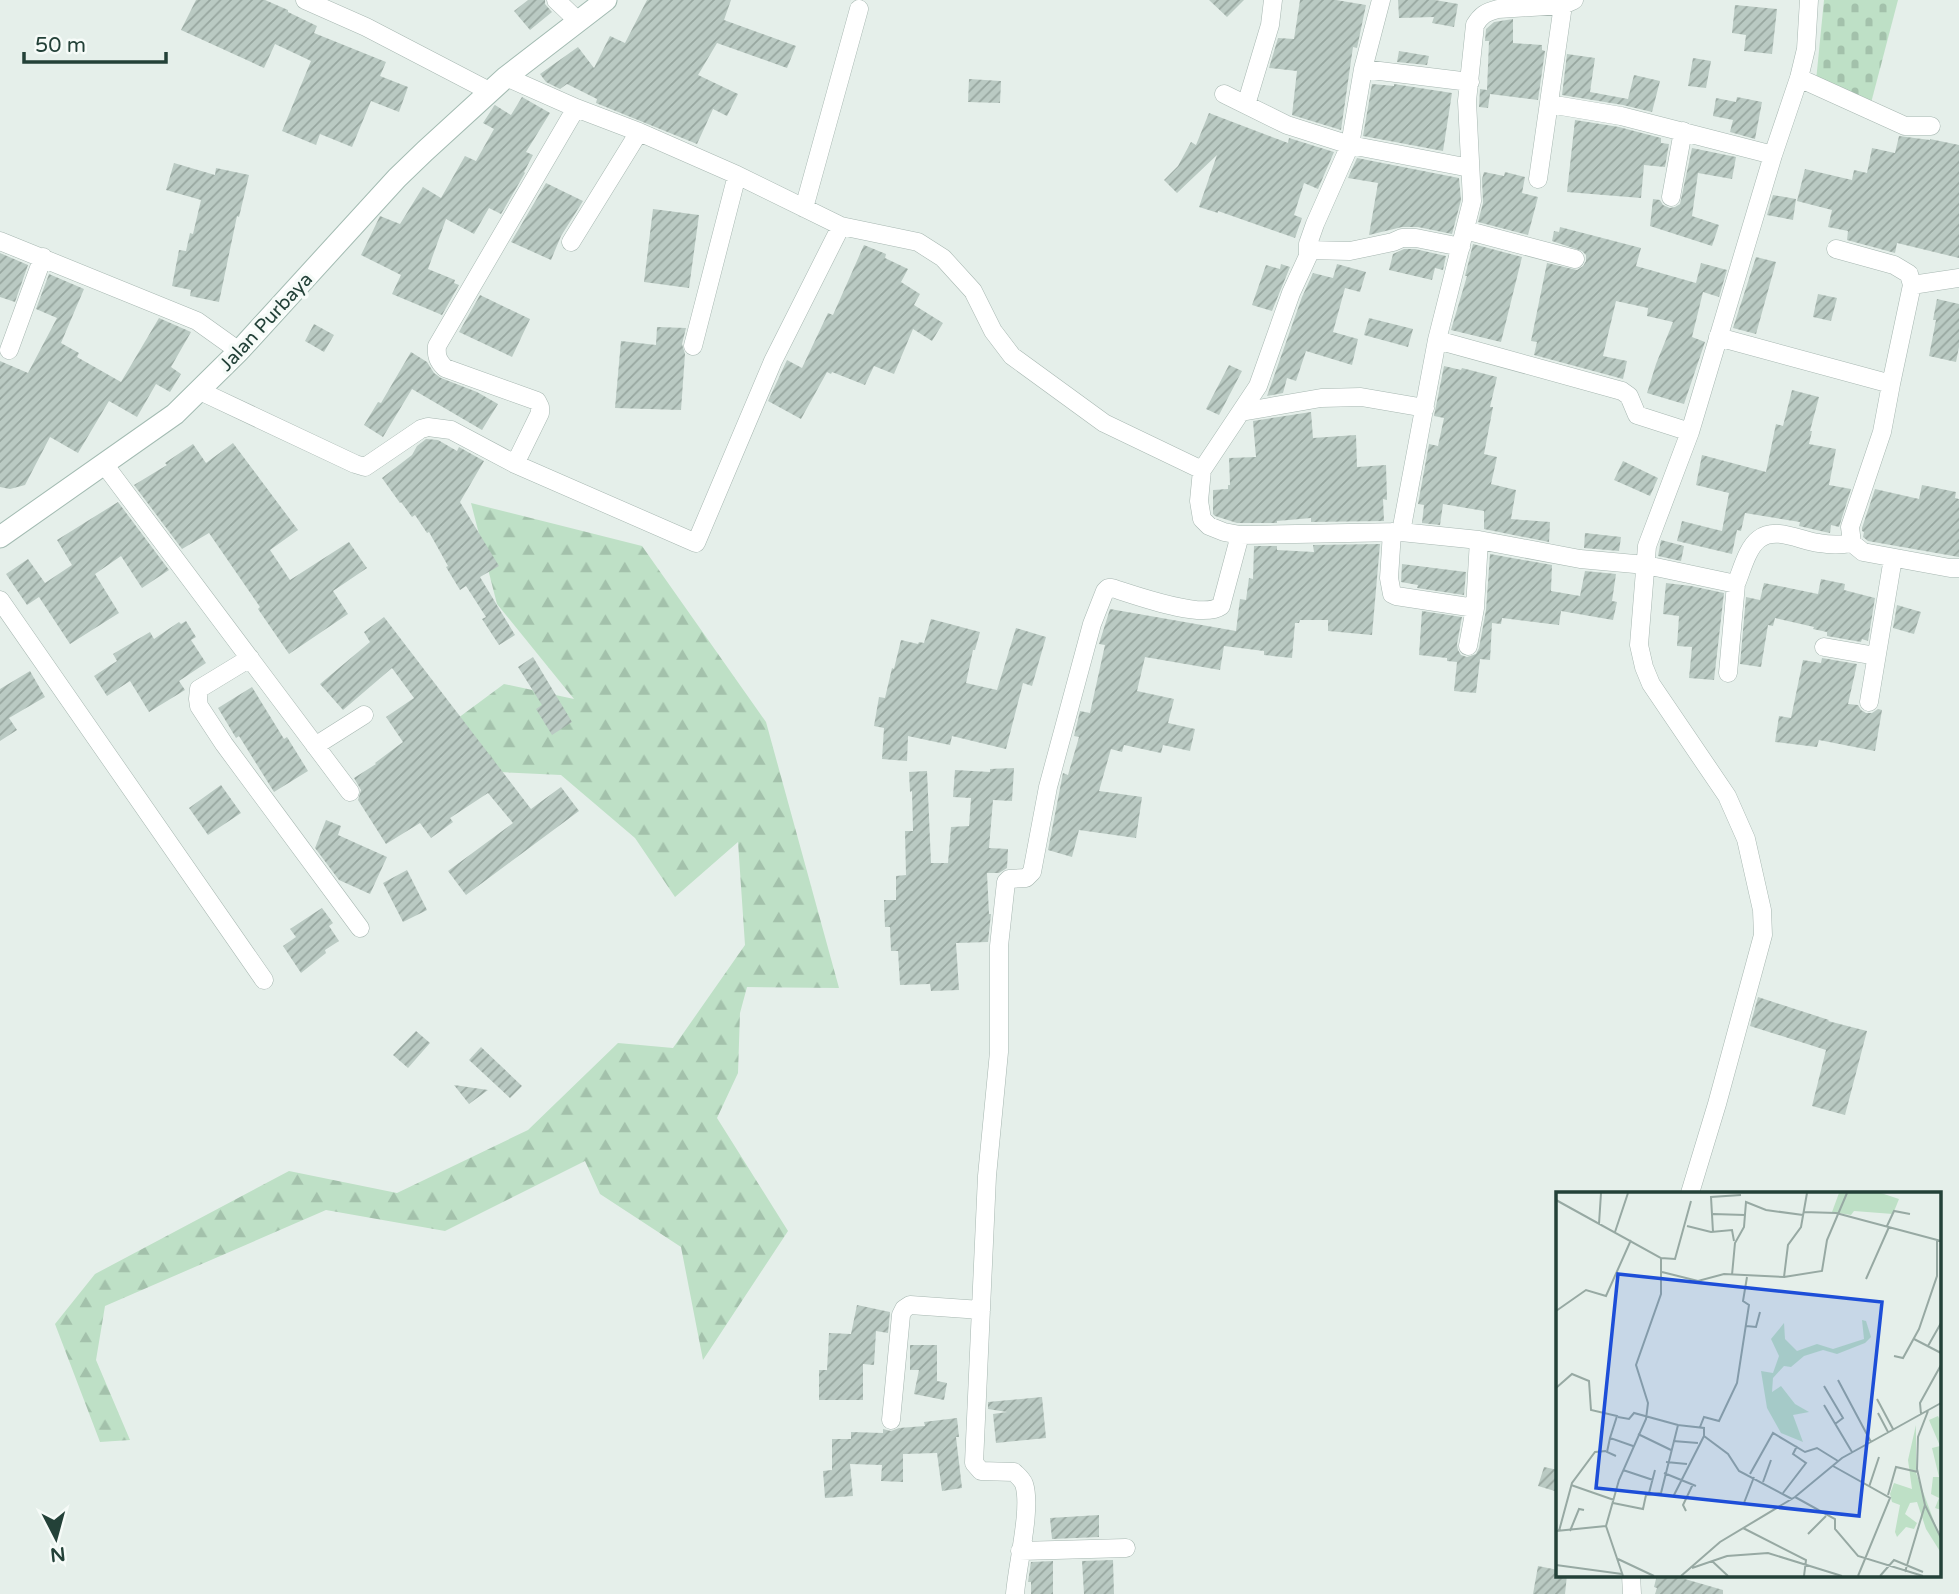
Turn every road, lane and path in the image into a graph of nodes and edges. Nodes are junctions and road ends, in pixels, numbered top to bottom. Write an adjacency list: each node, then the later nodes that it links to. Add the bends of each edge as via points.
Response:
1 (305, 0): 14 (street)
2 (556, 0): 9 (street)
3 (606, 0): 9 (main road, Jalan Purbaya)
4 (1273, 0): 16 (street)
5 (1381, 0): 10 (street)
6 (1810, 0): 12 (street)
7 (1568, 3): 13 (street, via 1498,9 1480,16 1475,25); 17 (street)
8 (859, 9): 28 (street)
9 (578, 22): 11 (main road, Jalan Purbaya)
10 (1363, 69): 13 (street); 22 (street)
11 (506, 76): 14 (main road, Jalan Purbaya); 18 (street)
12 (1799, 78): 19 (street, via 1905,126); 23 (street)
13 (1470, 82): 24 (street)
14 (489, 91): 43 (main road, Jalan Purbaya, via 397,178)
15 (1224, 94): 16 (street)
16 (1246, 104): 22 (street, via 1287,125)
17 (1549, 104): 20 (street); 26 (street)
18 (576, 108): 21 (street); 50 (street, via 437,346 436,355 445,368 537,401 540,413)
19 (1931, 126)
20 (1683, 131): 23 (street); 27 (street)
21 (639, 132): 25 (street); 32 (street)
22 (1350, 145): 24 (street); 34 (street)
23 (1773, 155): 39 (street)
24 (1470, 168): 30 (street, via 1472,201)
25 (737, 175): 28 (street); 41 (street)
26 (1538, 179)
27 (1671, 197)
28 (804, 208): 29 (street)
29 (841, 226): 50 (street, via 773,361 696,543); 51 (street, via 918,242 943,258 973,290 993,331 1012,356 1104,423)
30 (1463, 238): 34 (street, via 1409,238 1350,251); 36 (street); 40 (street)
31 (0, 241): 35 (street)
32 (571, 242)
33 (1836, 249): 38 (street, via 1894,265 1909,274)
34 (1308, 250): 47 (street, via 1258,386)
35 (43, 257): 42 (street); 43 (street, via 197,321)
36 (1575, 260)
37 (1959, 278): 38 (street)
38 (1912, 285): 44 (street)
39 (1717, 337): 44 (street); 48 (street)
40 (1437, 340): 46 (street); 48 (street, via 1622,391 1637,415)
41 (693, 346)
42 (9, 350)
43 (239, 351): 45 (main road, Jalan Purbaya)
44 (1891, 384): 56 (street, via 1882,432 1850,527)
45 (200, 391): 49 (main road, Jalan Purbaya); 50 (street, via 365,467 428,427 451,430)
46 (1425, 408): 47 (street, via 1361,397 1321,398); 52 (street)
47 (1241, 412): 51 (street)
48 (1690, 432): 58 (street, via 1647,546)
49 (104, 464): 54 (main road, Jalan Purbaya); 66 (street)
50 (515, 464)
51 (1202, 470): 53 (street, via 1202,519 1209,526)
52 (1396, 532): 53 (street); 55 (street); 62 (street, via 1389,578 1392,594)
53 (1240, 535): 75 (street, via 1217,610 1175,607 1108,588 1091,624 1048,788 1032,872 1006,882)
54 (0, 537)
55 (1479, 540): 58 (street, via 1580,559); 62 (street)
56 (1852, 543): 57 (street, via 1863,552); 60 (street, via 1820,544 1770,534 1751,549)
57 (1893, 558): 59 (street); 65 (street)
58 (1646, 565): 60 (street); 74 (street, via 1639,645 1644,667 1727,796 1746,839 1762,910 1763,935)
59 (1959, 568)
60 (1737, 584): 67 (street)
61 (0, 600): 73 (street)
62 (1475, 608): 63 (street)
63 (1468, 646)
64 (1824, 647): 65 (street)
65 (1876, 656): 68 (street)
66 (250, 658): 70 (street); 72 (street, via 200,689 199,706)
67 (1728, 673)
68 (1868, 702)
69 (363, 715): 70 (street)
70 (315, 746): 71 (street)
71 (350, 792)
72 (360, 928)
73 (264, 980)
74 (1690, 1192)
75 (981, 1310): 76 (street, via 910,1305 904,1309); 78 (street, via 974,1464 981,1471 1014,1472 1023,1481 1026,1493)
76 (891, 1420)
77 (1125, 1548): 78 (street)
78 (1020, 1551): 80 (street)
79 (1631, 1576): 81 (street)
80 (1015, 1594)
81 (1632, 1594)

